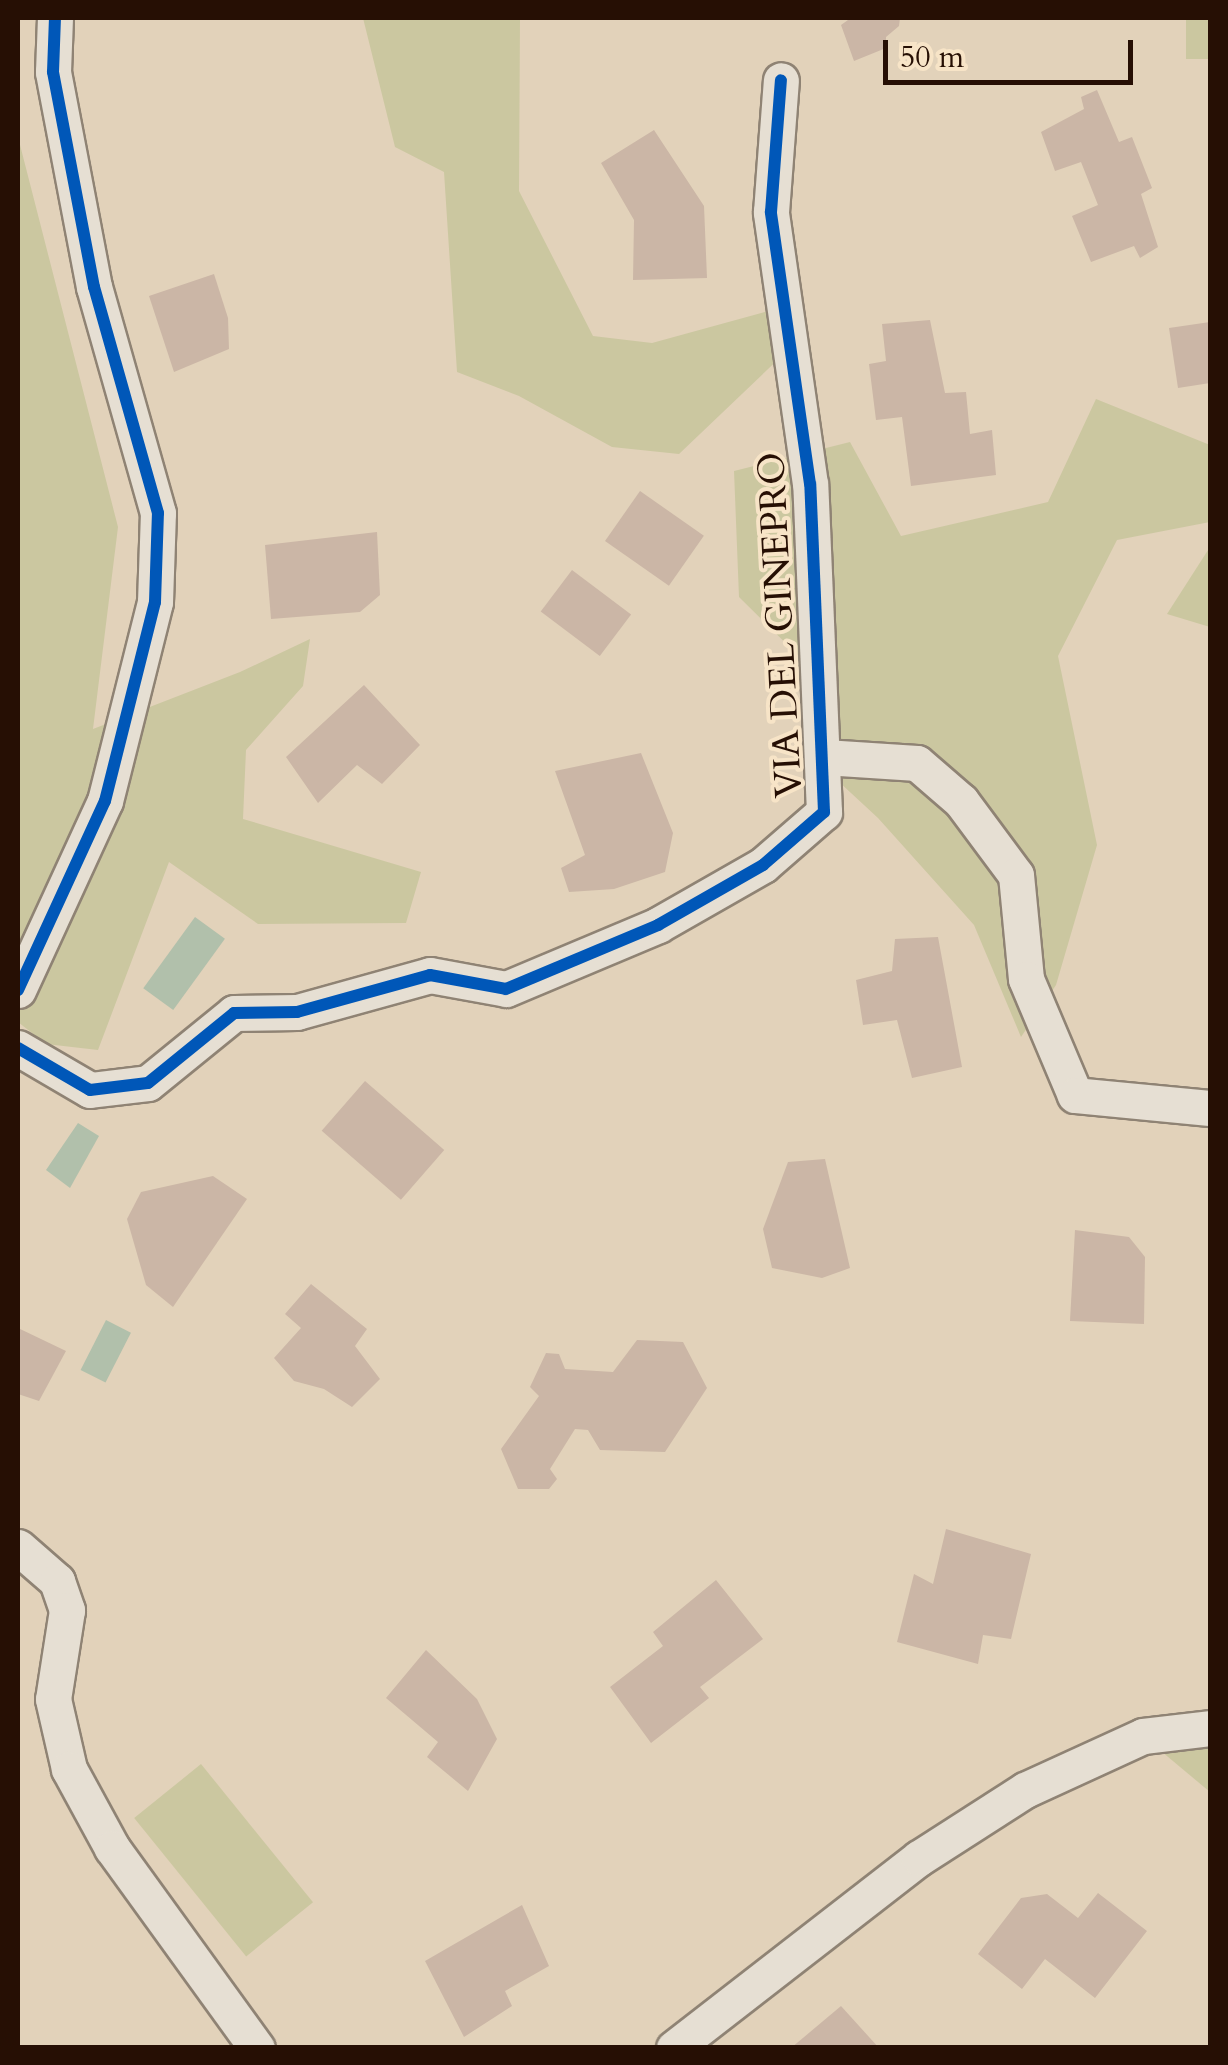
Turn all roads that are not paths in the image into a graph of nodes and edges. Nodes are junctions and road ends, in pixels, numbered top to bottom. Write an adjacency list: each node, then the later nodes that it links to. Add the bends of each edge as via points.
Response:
1 (55, 18): 4 (street, via 53,72 94,287 158,513 155,602 104,801)
2 (781, 80): 3 (street, VIA DEL GINEPRO, via 771,212 810,484)
3 (824, 757): 5 (street, VIA DEL GINEPRO, via 824,812 763,866 658,925 506,989 430,975 297,1012 234,1014 148,1083 90,1090); 6 (street, via 917,764 961,801 1016,874 1026,979 1075,1095)
4 (18, 990)
5 (18, 1048)
6 (1210, 1108)
7 (18, 1548): 9 (street, via 57,1581 67,1610 53,1699 69,1769 112,1848)
8 (1210, 1728): 10 (street, via 1144,1736 1025,1790 918,1858)
9 (257, 2048)
10 (674, 2048)

